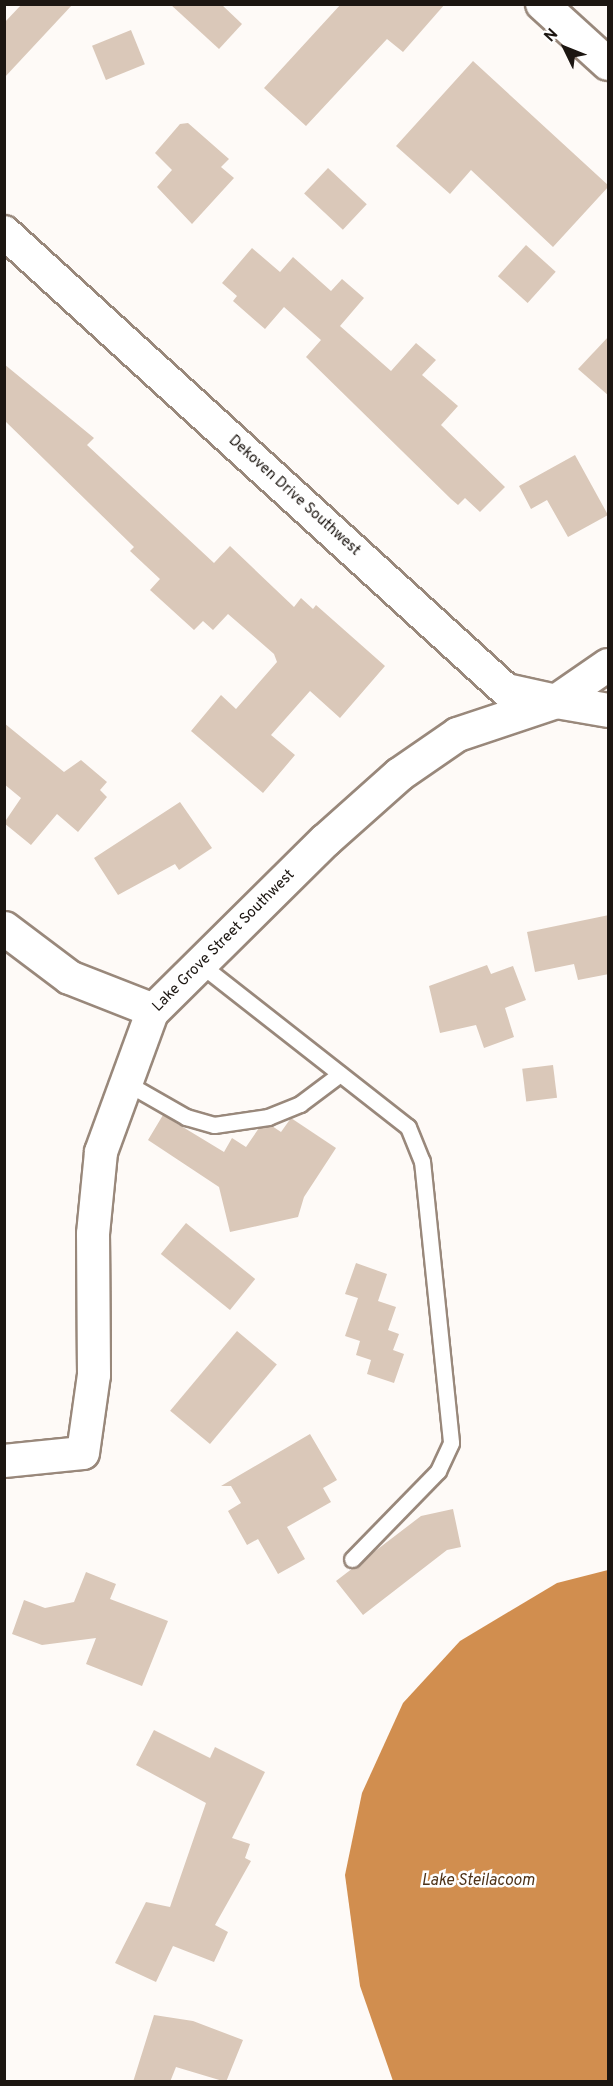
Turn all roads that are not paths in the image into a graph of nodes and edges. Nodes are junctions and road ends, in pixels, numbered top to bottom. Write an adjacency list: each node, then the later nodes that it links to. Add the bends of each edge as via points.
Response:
1 (542, 4): 2 (street)
2 (609, 64)
3 (4, 232): 5 (street, Dekoven Drive Southwest, via 506,690)
4 (609, 665): 5 (street, Lake Grove Street Southwest)
5 (556, 701): 6 (street, Dekoven Drive Southwest); 8 (street, Lake Grove Street Southwest, via 457,734 399,774)
6 (609, 710)
7 (4, 928): 9 (street, via 69,977)
8 (200, 964): 9 (street, Lake Grove Street Southwest); 10 (lane)
9 (153, 1010): 11 (street, Lake Grove Street Southwest)
10 (340, 1074): 11 (lane, via 300,1104 268,1117 214,1125 186,1117); 13 (lane, via 408,1127 417,1144 451,1443 438,1471)
11 (123, 1081): 12 (street, Lake Grove Street Southwest, via 101,1152 93,1234 94,1375 82,1453)
12 (4, 1461)
13 (352, 1559)

